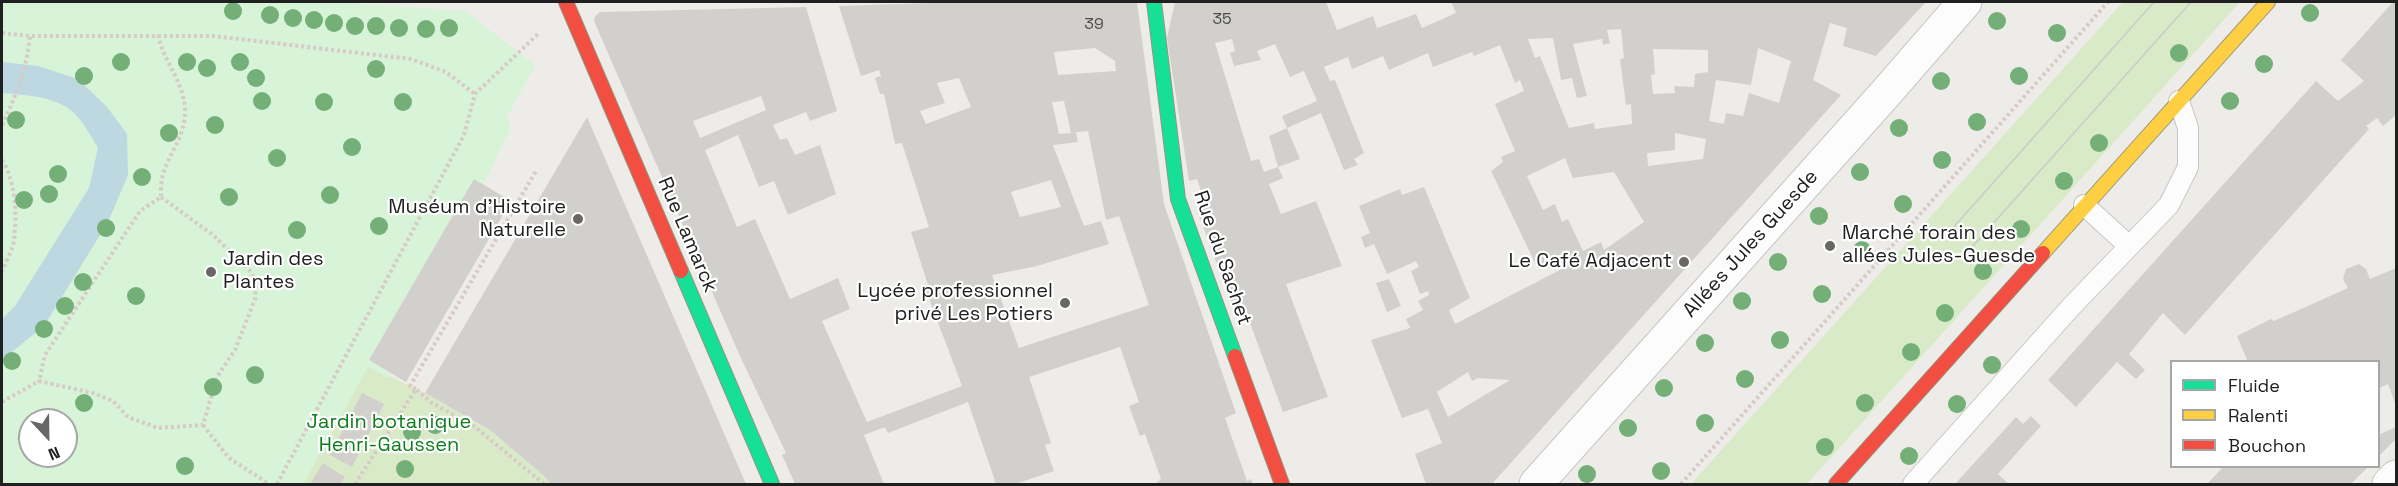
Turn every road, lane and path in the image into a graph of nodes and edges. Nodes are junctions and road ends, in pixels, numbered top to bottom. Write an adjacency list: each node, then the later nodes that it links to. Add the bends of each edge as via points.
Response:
1 (566, 2): 28 (street, Rue Lamarck)
2 (1154, 2): 29 (street, Rue du Sachet, via 1178,199)
3 (1965, 2): 30 (street, Allées Jules Guesde)
4 (2109, 2): 31 (path)
5 (2268, 2): 11 (street)
6 (546, 27): 10 (path)
7 (2, 33): 9 (path)
8 (158, 35): 9 (path); 10 (path, via 213,36 411,59 446,72); 15 (path, via 162,52 182,91 185,109 180,141 162,178)
9 (30, 36): 12 (path, via 28,58)
10 (475, 94): 25 (path, via 464,135)
11 (2179, 101): 16 (street); 17 (lane, via 2188,128 2188,166 2169,205)
12 (2, 125)
13 (2, 160): 18 (path, via 14,192 14,242)
14 (536, 171): 20 (path, via 410,386)
15 (160, 197): 19 (path, via 140,211 70,316 45,355); 22 (path, via 213,235 251,272 256,282 255,298 235,350 218,377)
16 (2084, 206): 17 (lane); 32 (street)
17 (2129, 246): 33 (lane)
18 (2, 271)
19 (39, 381): 21 (path); 22 (path, via 93,393 113,401 128,417 158,428)
20 (416, 389): 26 (path); 27 (path, via 432,404 474,426)
21 (2, 402)
22 (203, 425): 24 (path, via 230,458)
23 (2397, 477): 34 (street)
24 (269, 484)
25 (277, 484)
26 (355, 484)
27 (544, 484)
28 (772, 484)
29 (1282, 484)
30 (1536, 484)
31 (1680, 484)
32 (1836, 484)
33 (1913, 484)
34 (2389, 484)

